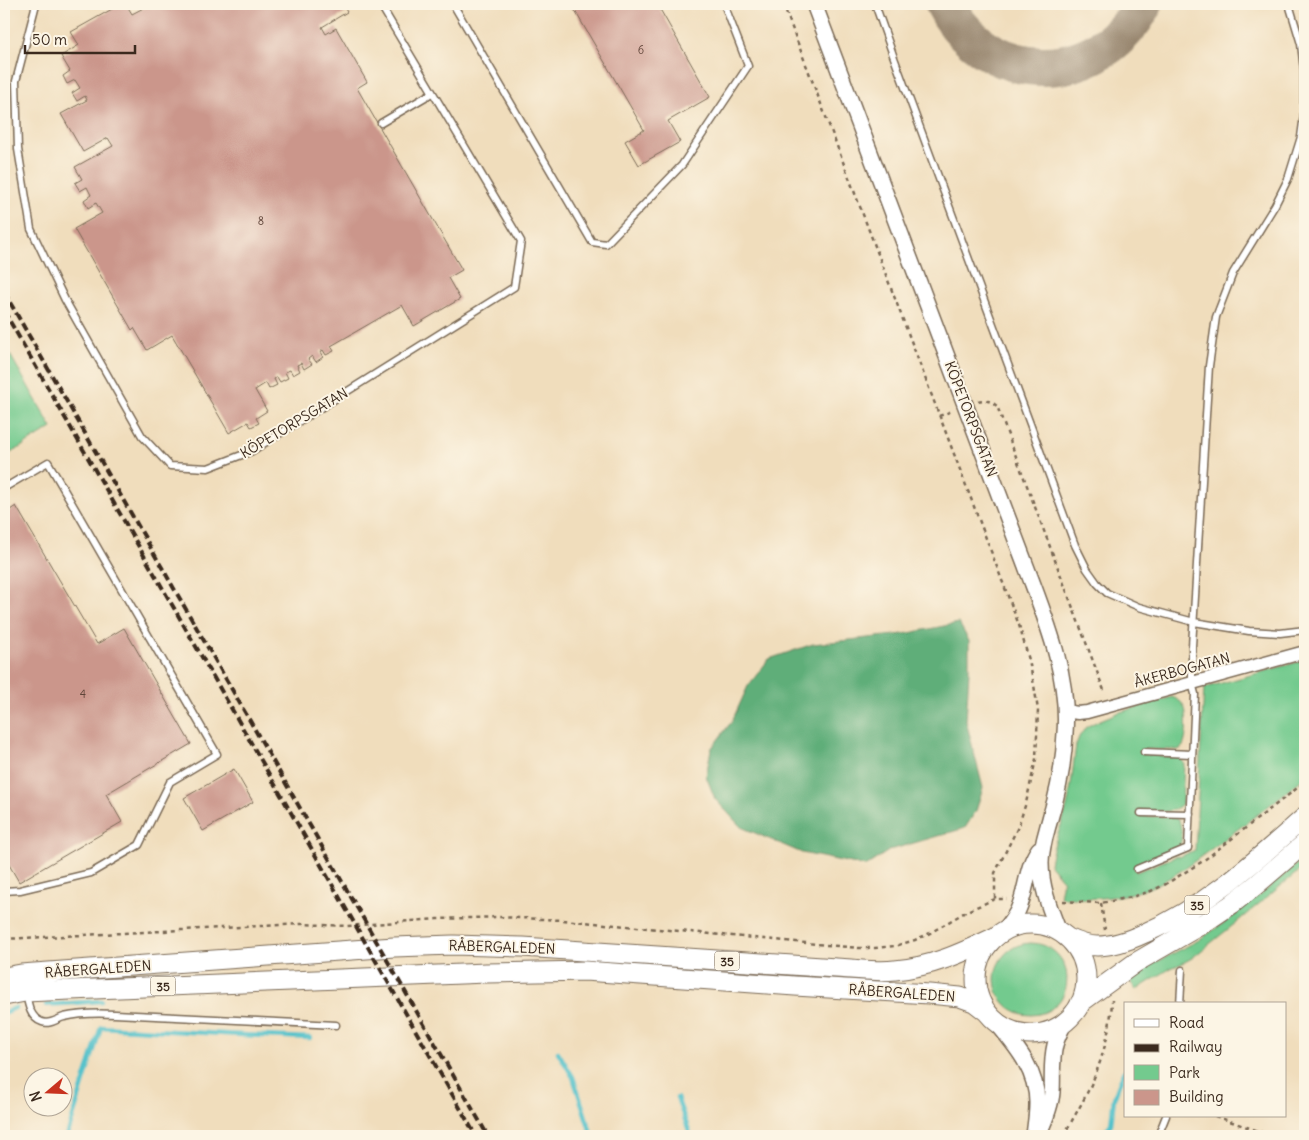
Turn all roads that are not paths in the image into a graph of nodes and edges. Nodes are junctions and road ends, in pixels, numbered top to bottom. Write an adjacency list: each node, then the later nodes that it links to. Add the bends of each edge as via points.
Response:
1 (36, 4): 8 (lane, KÖPETORPSGATAN, via 16,81 18,149 31,229 66,300 142,436 170,466 208,468 252,450 514,287 521,242)
2 (380, 4): 8 (lane, KÖPETORPSGATAN)
3 (454, 4): 4 (lane, via 592,242 606,244 682,165 748,66)
4 (724, 4)
5 (814, 4): 15 (street, KÖPETORPSGATAN, via 1032,582 1053,643 1062,679)
6 (875, 4): 11 (lane, via 1075,545 1087,569 1107,593 1139,607)
7 (1289, 4): 11 (lane, via 1302,44 1304,114 1301,137 1288,179 1234,273 1216,317 1209,366)
8 (432, 93): 9 (lane)
9 (380, 123)
10 (4, 488): 24 (lane, via 48,462 217,754 170,782 139,844 91,873)
11 (1194, 622): 12 (lane, via 1280,634); 14 (lane)
12 (1305, 630)
13 (1305, 652): 14 (street, ÅKERBOGATAN)
14 (1192, 683): 15 (street, ÅKERBOGATAN, via 1087,712); 17 (lane, via 1195,694)
15 (1065, 711): 22 (street, KÖPETORPSGATAN, via 1061,772)
16 (1144, 752): 17 (lane)
17 (1192, 754): 19 (lane)
18 (1141, 813): 19 (lane)
19 (1190, 814): 23 (lane, via 1188,848)
20 (1305, 817): 26 (main road, 35, via 1246,869 1195,907 1167,923 1108,946 1089,945)
21 (1305, 843): 32 (main road, 35, via 1232,904 1135,963)
22 (1042, 844): 25 (street, KÖPETORPSGATAN, via 1034,856 1018,910); 26 (street, KÖPETORPSGATAN, via 1040,862 1045,894)
23 (1136, 869)
24 (4, 891)
25 (1000, 934): 26 (main road, 35, via 1018,925 1032,924 1046,926); 28 (main road, RÅBERGALEDEN / 35, via 939,961 893,970 453,944); 33 (main road, via 984,950 976,973 982,1005)
26 (1063, 935): 32 (main road, 35, via 1078,952 1084,969 1085,986)
27 (1182, 970): 31 (lane)
28 (4, 977)
29 (25, 992): 30 (main road, RÅBERGALEDEN / 35); 33 (main road, RÅBERGALEDEN / 35, via 486,973 585,972 937,994 974,1002); 35 (lane, via 31,1013 42,1022 49,1023 90,1013)
30 (4, 996)
31 (1180, 1002)
32 (1080, 1003): 34 (main road, 35)
33 (992, 1017): 34 (main road, 35, via 1012,1031 1030,1034 1048,1031); 37 (street, via 1030,1068 1038,1104)
34 (1064, 1023): 37 (street, via 1055,1044 1050,1106)
35 (336, 1025)
36 (1165, 1118): 38 (lane)
37 (1036, 1136)
38 (1158, 1136)

